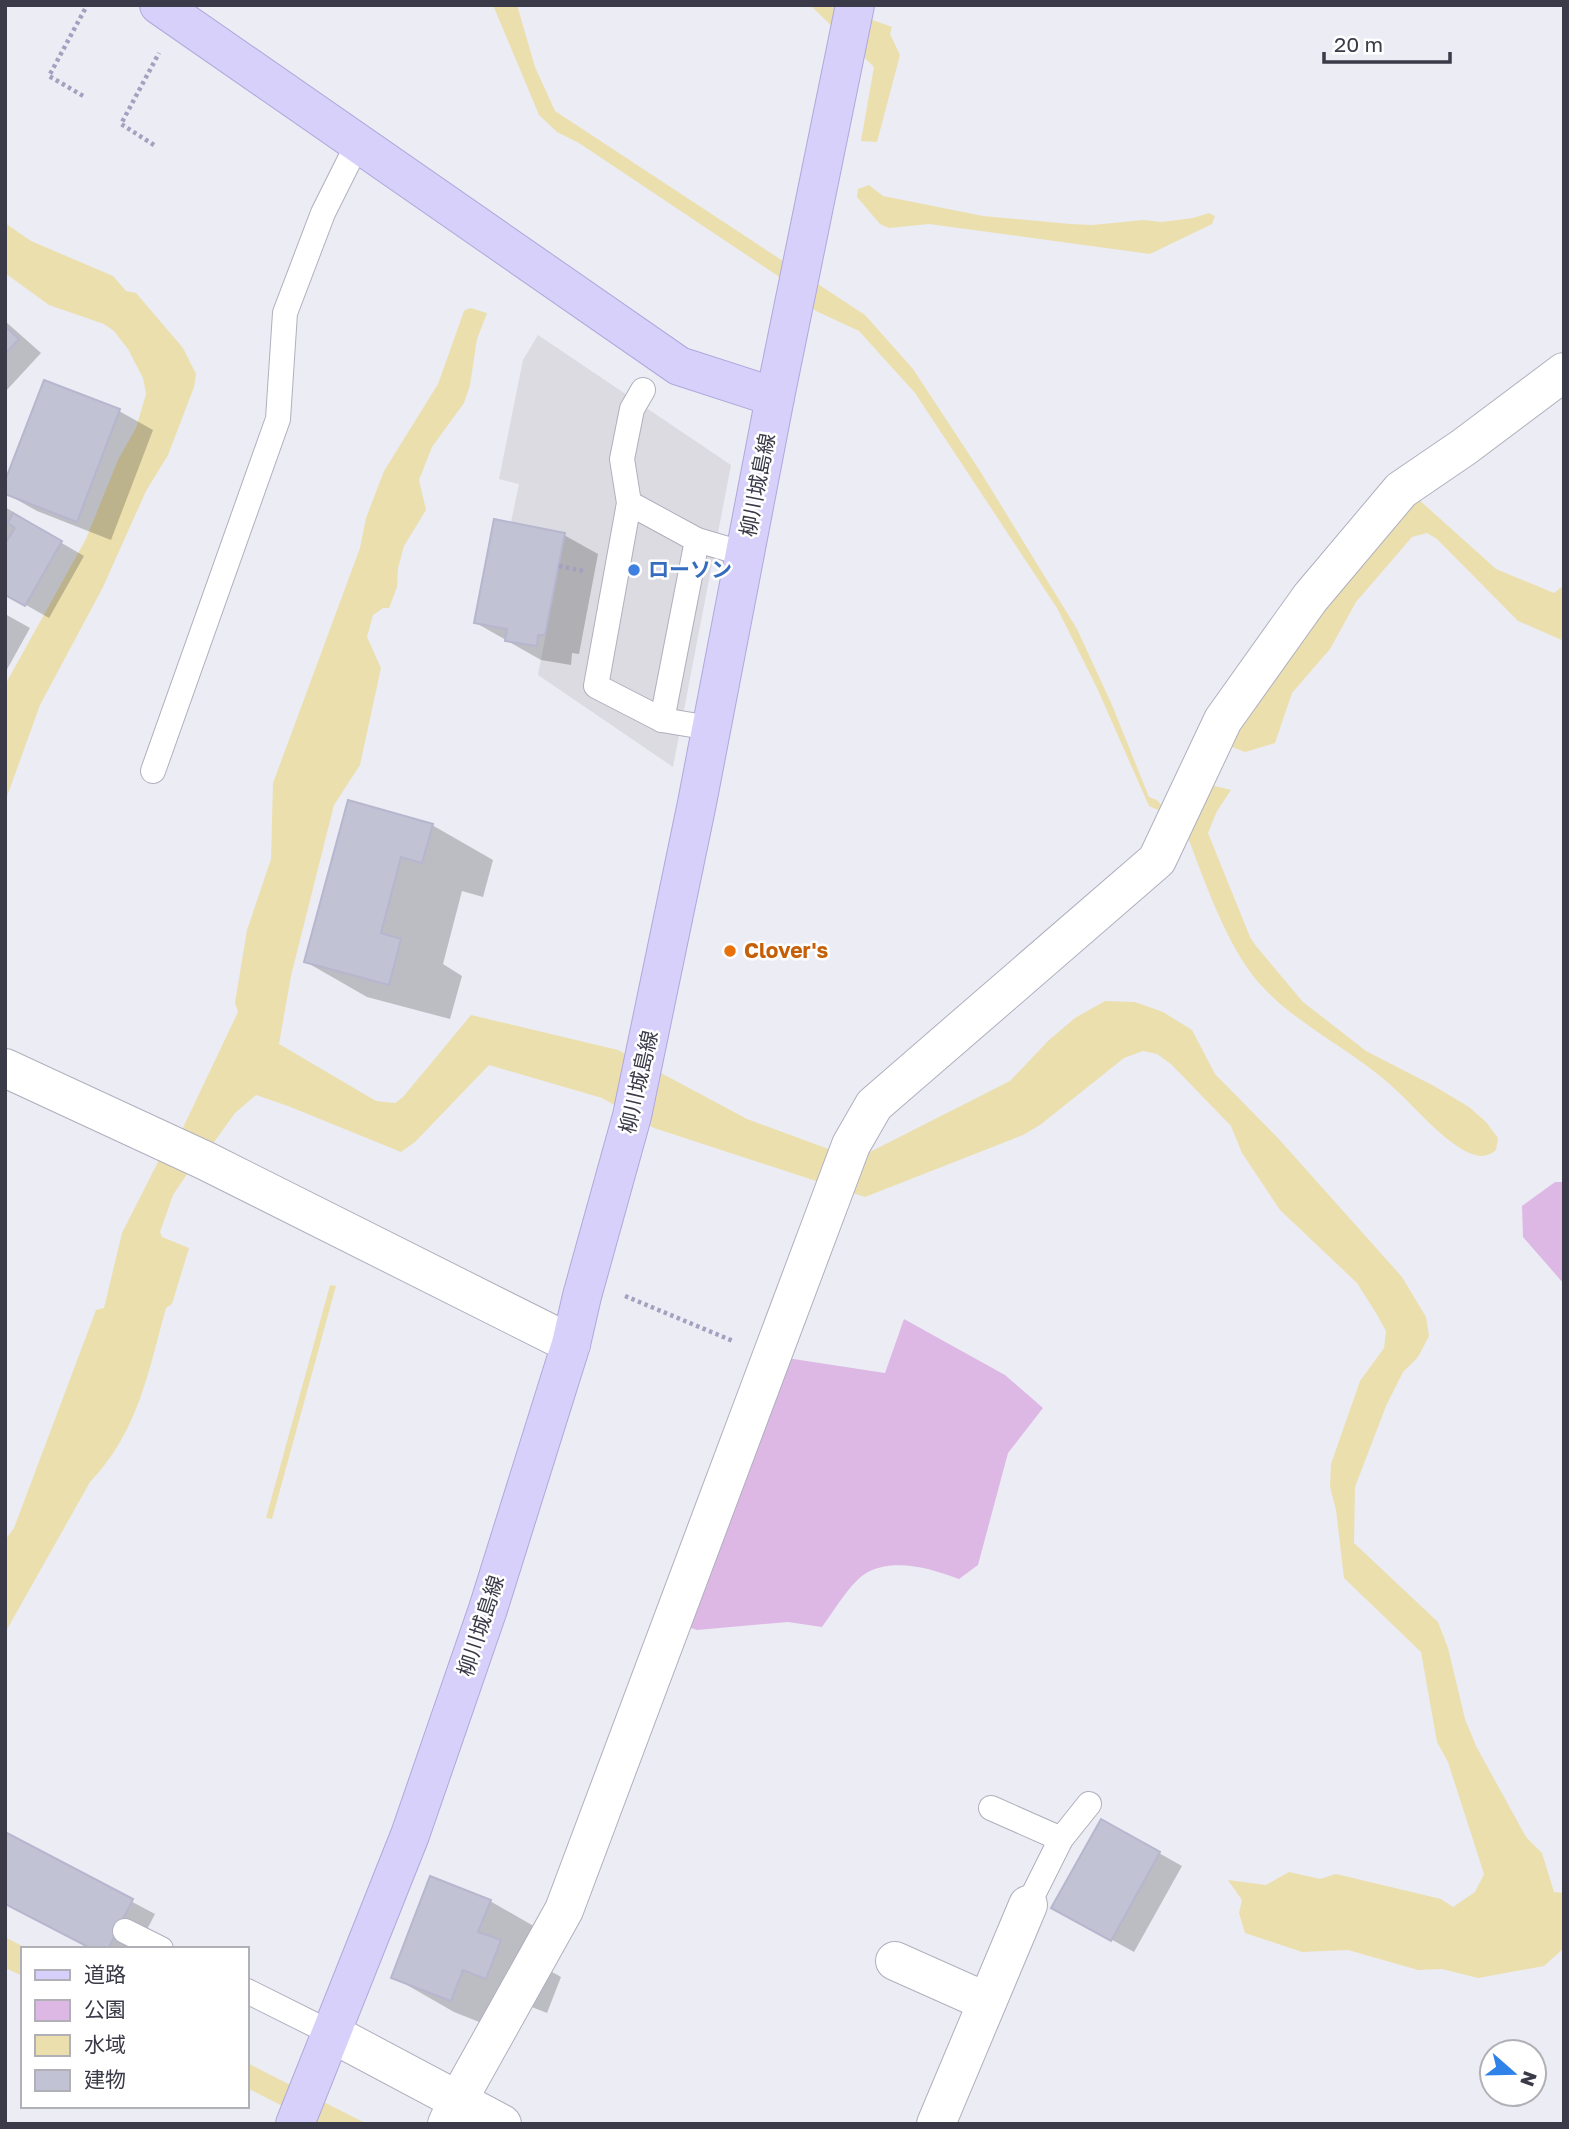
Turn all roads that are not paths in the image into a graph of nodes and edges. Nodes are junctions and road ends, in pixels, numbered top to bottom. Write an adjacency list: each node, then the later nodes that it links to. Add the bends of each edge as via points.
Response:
1 (855, 5): 6 (main road, 柳川城島線)
2 (168, 12): 3 (main road)
3 (358, 143): 6 (main road, via 679,366); 12 (lane, via 323,213 285,313 278,419)
4 (1564, 372): 25 (street, via 1401,490 1310,598 1223,720 1157,860 874,1105 851,1145 564,1910)
5 (643, 390): 7 (lane, via 632,409 622,459)
6 (775, 397): 9 (main road, 柳川城島線)
7 (629, 503): 8 (lane); 10 (lane, via 596,686)
8 (697, 540): 9 (lane); 10 (lane)
9 (745, 554): 11 (main road, 柳川城島線)
10 (663, 720): 11 (lane)
11 (710, 728): 14 (main road, 柳川城島線, via 632,1116)
12 (153, 771)
13 (5, 1068): 14 (street, via 206,1161)
14 (571, 1344): 24 (main road, 柳川城島線, via 488,1609 414,1823)
15 (1089, 1804): 17 (lane)
16 (991, 1808): 17 (lane)
17 (1061, 1839): 18 (lane)
18 (1028, 1905): 23 (street)
19 (125, 1931): 20 (lane)
20 (157, 1947)
21 (895, 1961): 23 (street)
22 (248, 1992): 24 (lane)
23 (987, 2002): 28 (street)
24 (331, 2033): 25 (street); 26 (main road, 柳川城島線)
25 (453, 2112): 27 (street)
26 (295, 2124)
27 (502, 2124)
28 (936, 2124)

